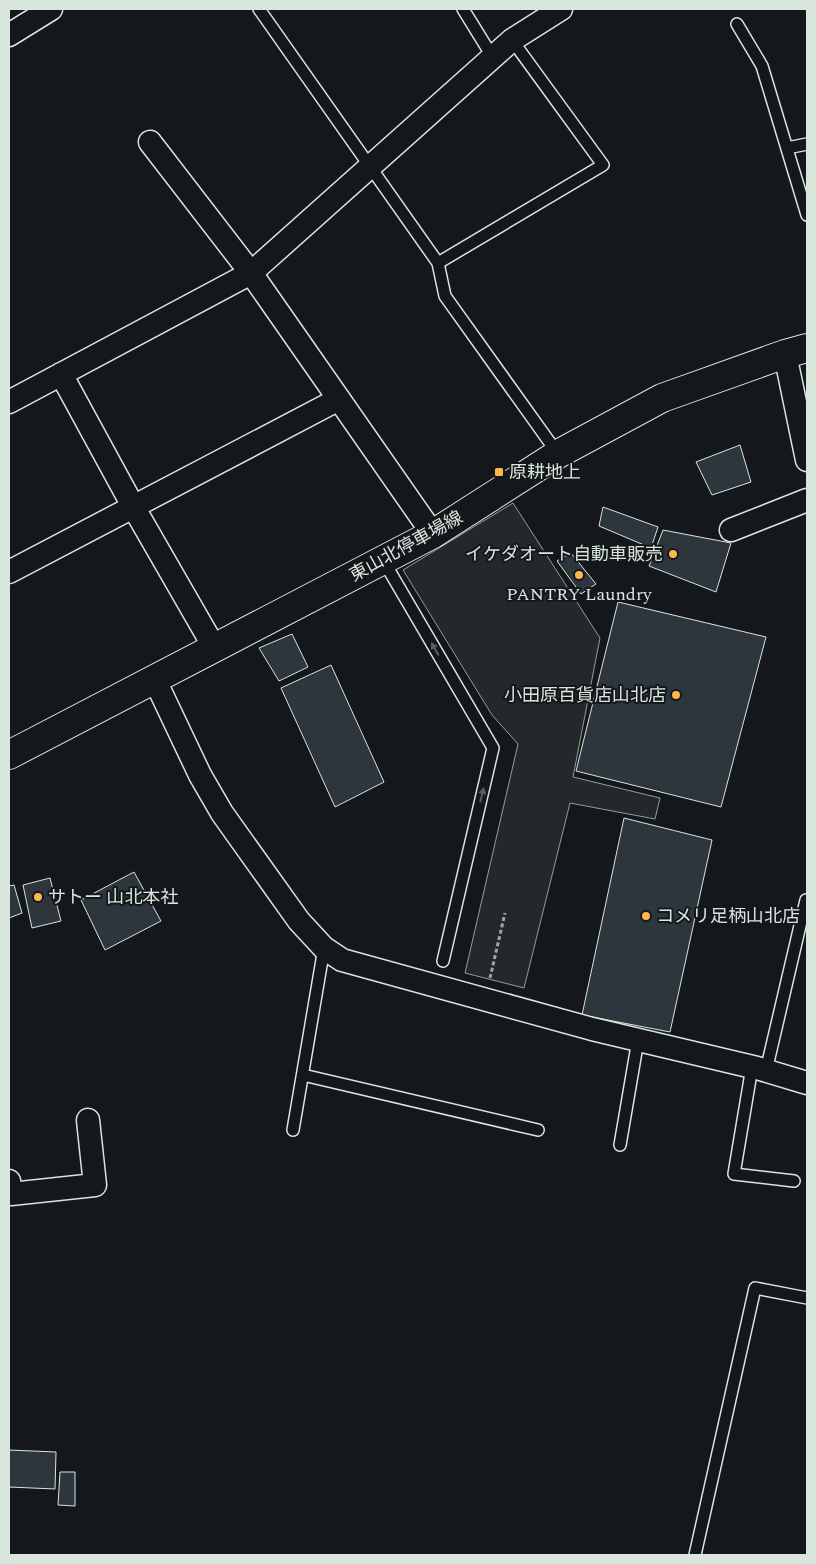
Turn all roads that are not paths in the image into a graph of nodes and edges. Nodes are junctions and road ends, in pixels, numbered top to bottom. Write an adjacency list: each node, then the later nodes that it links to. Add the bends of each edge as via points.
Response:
1 (51, 9): 6 (street)
2 (259, 9): 12 (lane)
3 (463, 9): 8 (lane)
4 (561, 9): 7 (street)
5 (738, 24): 11 (lane, via 762,66)
6 (9, 35)
7 (512, 40): 8 (street); 14 (lane, via 603,165)
8 (492, 56): 12 (street)
9 (150, 142): 15 (street)
10 (807, 144): 11 (lane)
11 (787, 148): 13 (lane)
12 (370, 167): 14 (lane); 15 (street)
13 (807, 215)
14 (438, 263): 20 (lane, via 445,296)
15 (251, 273): 17 (street); 18 (street)
16 (796, 351): 20 (main road, 東山北停車場線, via 662,398); 21 (street)
17 (61, 374): 19 (street); 23 (street)
18 (339, 399): 23 (street); 25 (street)
19 (9, 402)
20 (558, 454): 25 (main road, 東山北停車場線)
21 (807, 460)
22 (807, 500): 24 (street)
23 (134, 508): 27 (street); 28 (street)
24 (731, 530)
25 (433, 534): 26 (main road, 東山北停車場線)
26 (383, 560): 28 (main road, 東山北停車場線); 33 (lane, one-way to 26, via 493,748)
27 (9, 572)
28 (214, 647): 29 (main road, 東山北停車場線)
29 (154, 678): 30 (main road, 東山北停車場線); 32 (street, via 200,775 222,813 299,920)
30 (10, 751)
31 (806, 900): 35 (lane)
32 (324, 948): 34 (street, via 342,960); 36 (lane)
33 (443, 961)
34 (638, 1040): 35 (street); 41 (lane)
35 (759, 1069): 37 (street); 43 (lane, via 734,1174)
36 (303, 1075): 39 (lane); 40 (lane)
37 (807, 1084)
38 (88, 1120): 42 (street, via 95,1186 11,1194)
39 (293, 1130)
40 (538, 1130)
41 (620, 1145)
42 (9, 1181)
43 (794, 1181)
44 (807, 1298): 45 (lane, via 755,1288)
45 (695, 1555)

